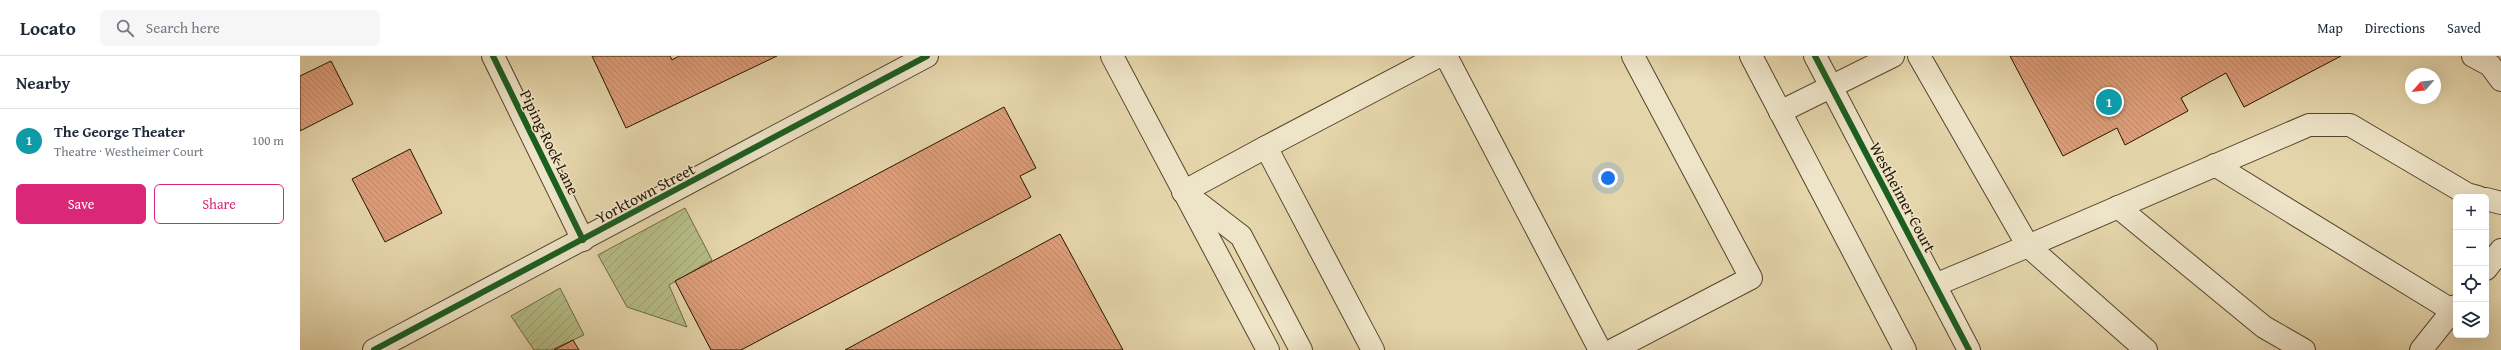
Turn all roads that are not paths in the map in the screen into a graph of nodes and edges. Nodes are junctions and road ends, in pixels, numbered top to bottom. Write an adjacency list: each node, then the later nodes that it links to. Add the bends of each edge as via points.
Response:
1 (493, 56): 22 (street, Piping Rock Lane)
2 (927, 56): 22 (street, Yorktown Street)
3 (1112, 56): 17 (street)
4 (1439, 56): 15 (street)
5 (1446, 56): 33 (street)
6 (1633, 56): 34 (street, via 1751,278)
7 (1751, 56): 14 (street)
8 (1815, 56): 13 (street, Westheimer Court)
9 (1919, 56): 23 (street)
10 (2473, 56): 12 (street, via 2490,65)
11 (1882, 59): 13 (street)
12 (2501, 80)
13 (1831, 87): 14 (street); 26 (street, Westheimer Court)
14 (1780, 112): 35 (street)
15 (1266, 147): 17 (street); 32 (street)
16 (2215, 165): 18 (street, via 2309,125 2350,125); 21 (street); 27 (street)
17 (1183, 192): 30 (street); 31 (street, via 1242,236)
18 (2467, 194)
19 (2489, 200): 20 (street)
20 (2501, 203)
21 (2118, 207): 23 (street); 38 (street, via 2264,327)
22 (583, 240): 29 (street, Yorktown Street)
23 (2028, 246): 26 (street); 37 (street)
24 (2501, 250): 25 (street)
25 (2488, 266)
26 (1935, 285): 36 (street, Westheimer Court)
27 (2453, 308)
28 (2453, 310): 39 (street)
29 (374, 350)
30 (1268, 350)
31 (1302, 350)
32 (1373, 350)
33 (1600, 350)
34 (1613, 350)
35 (1906, 350)
36 (1969, 350)
37 (2146, 350)
38 (2304, 350)
39 (2421, 350)

